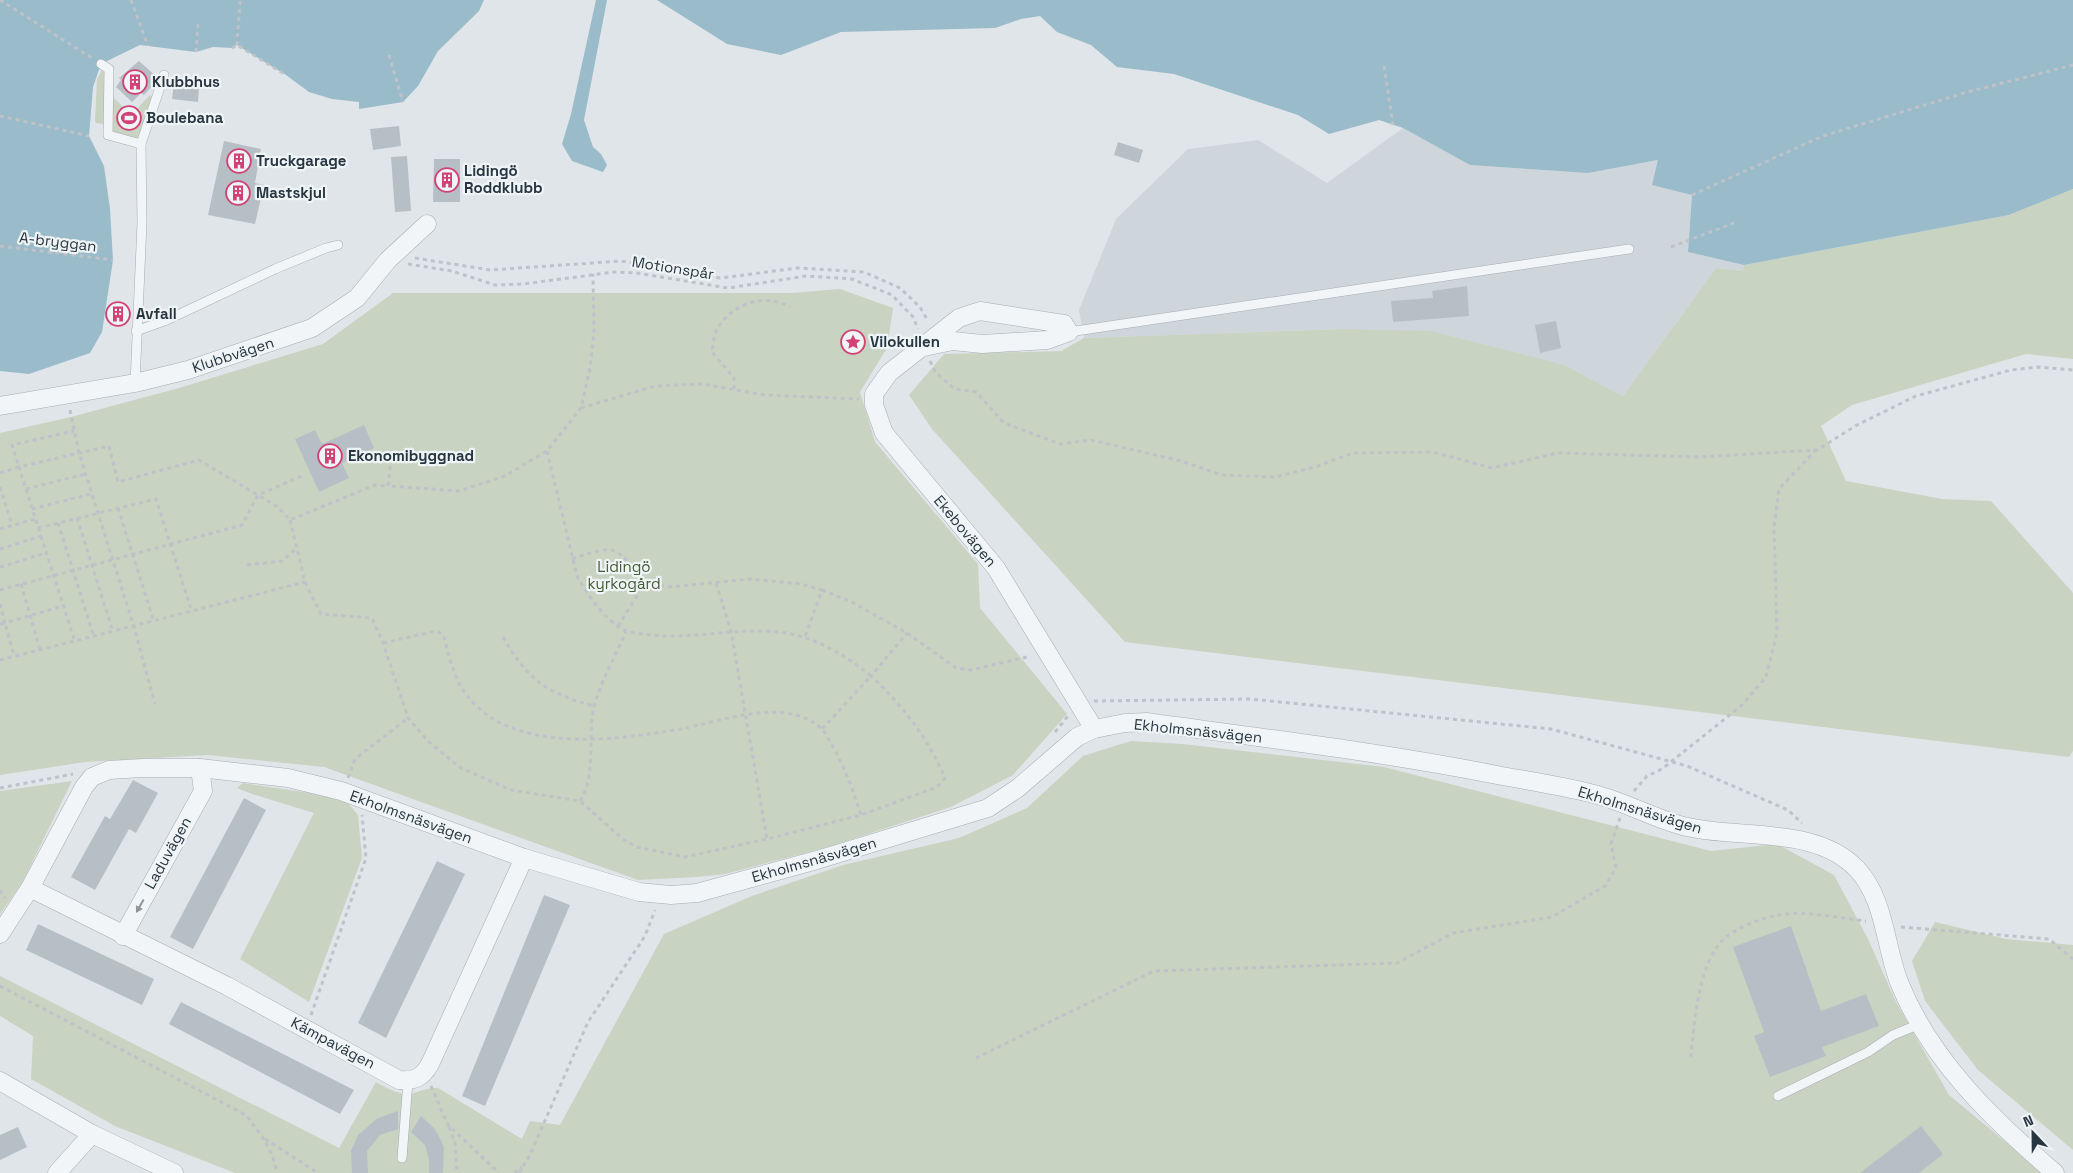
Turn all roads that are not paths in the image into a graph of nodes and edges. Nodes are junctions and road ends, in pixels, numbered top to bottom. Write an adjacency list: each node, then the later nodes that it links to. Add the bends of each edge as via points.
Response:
1 (101, 64): 3 (lane, via 109,69 108,135)
2 (164, 75): 3 (lane)
3 (142, 144): 7 (lane, via 142,223)
4 (427, 224): 10 (street, Klubbvägen, via 391,258 357,298 312,328 188,370)
5 (338, 245): 7 (lane, via 275,269 168,320)
6 (1629, 249): 8 (lane)
7 (136, 331): 10 (lane)
8 (1069, 332): 9 (street, via 1047,340); 9 (street, via 1064,324 980,311 959,318)
9 (928, 343): 12 (street, Ekebovägen, via 889,373 874,394 874,405 884,433 996,568 1073,705)
10 (135, 383): 11 (street, Klubbvägen)
11 (0, 406)
12 (1094, 729): 14 (street, Ekholmsnäsvägen, via 1064,747 1018,788 988,808 696,893 639,892); 18 (street, Ekholmsnäsvägen, via 1146,722 1421,760 1595,794 1681,826 1812,843 1845,858 1867,882 1898,980)
13 (200, 768): 14 (street, Ekholmsnäsvägen, via 288,778 341,791); 15 (street, Ekholmsnäsvägen, via 109,770 92,778 84,787); 17 (street, Laduvägen, one-way to 17, via 203,791)
14 (524, 858): 20 (street, via 425,1073)
15 (30, 888): 16 (street, Ekholmsnäsvägen); 17 (street, Kämpavägen)
16 (0, 934)
17 (123, 936): 20 (street, Kämpavägen, via 226,986 399,1080)
18 (1920, 1024): 21 (lane, via 1892,1035 1868,1052); 26 (street, Ekholmsnäsvägen, via 1956,1077 2019,1142)
19 (0, 1081): 22 (street)
20 (408, 1081): 23 (lane)
21 (1778, 1096)
22 (92, 1134): 24 (street); 25 (street)
23 (402, 1158)
24 (57, 1173)
25 (174, 1173)
26 (2055, 1173)

